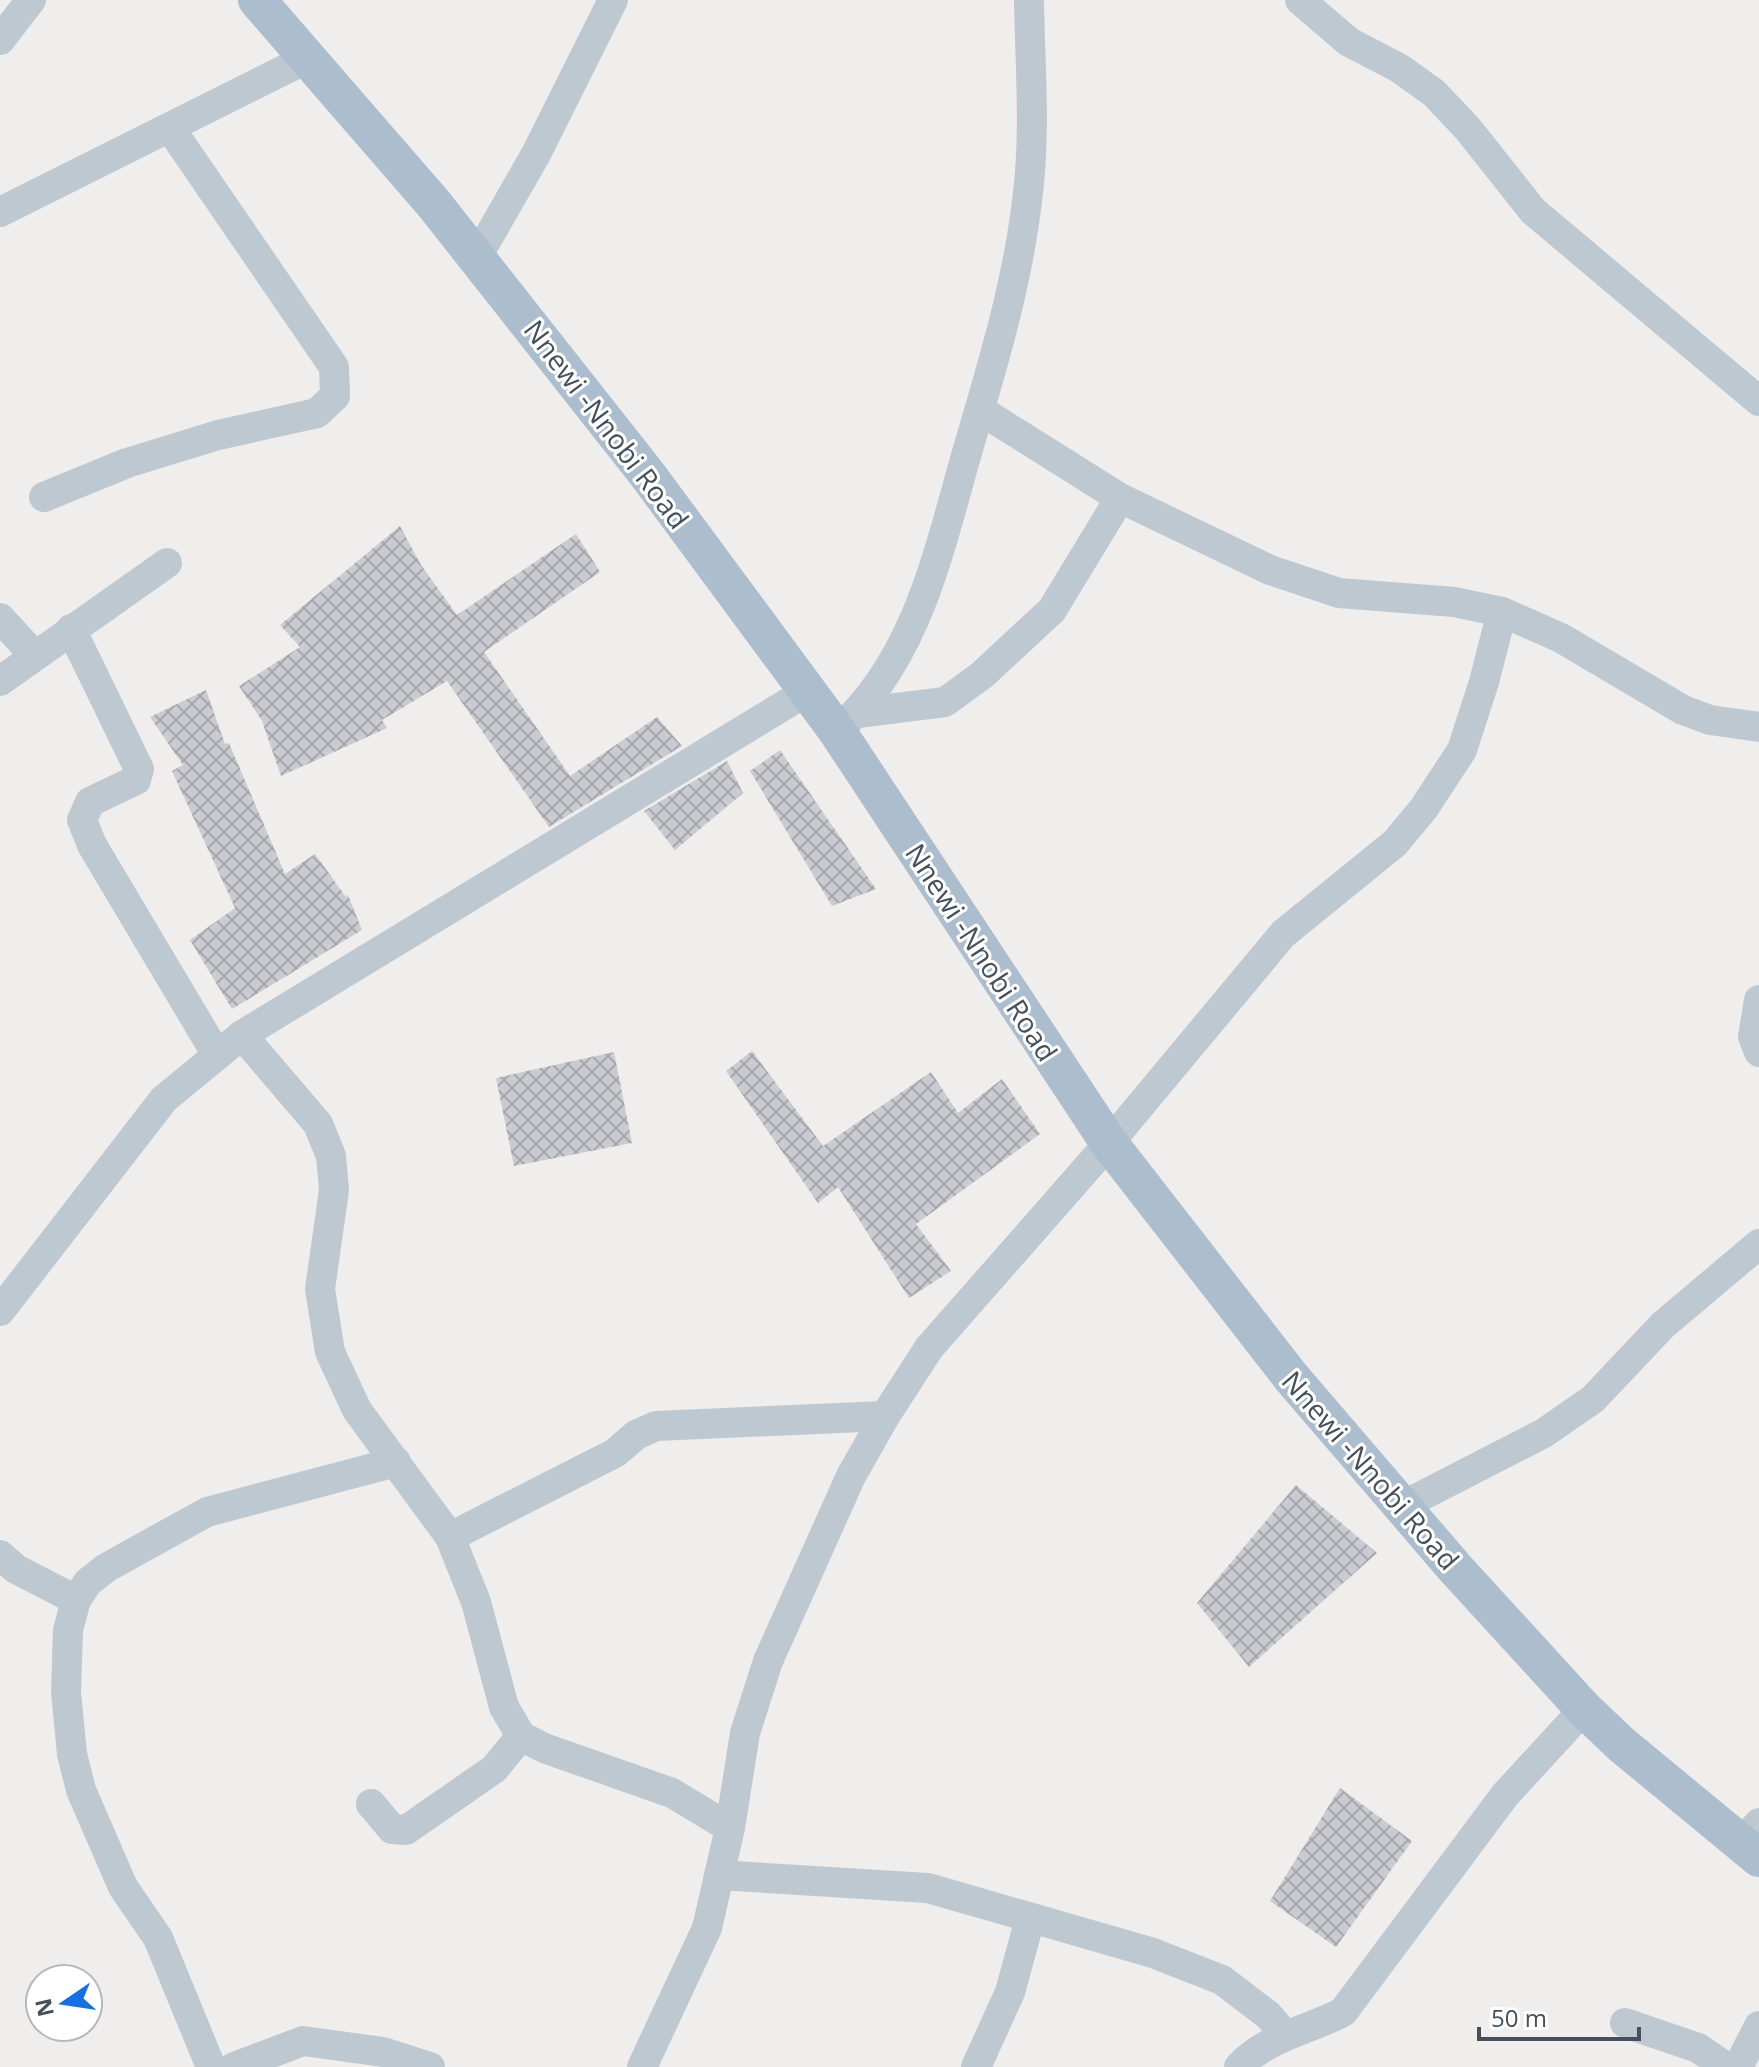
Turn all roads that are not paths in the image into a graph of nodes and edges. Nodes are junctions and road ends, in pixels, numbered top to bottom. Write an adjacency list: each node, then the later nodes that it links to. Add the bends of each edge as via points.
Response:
1 (31, 0): 6 (street)
2 (257, 0): 7 (main road, Nnewi -Nnobi Road)
3 (613, 0): 10 (street)
4 (1029, 0): 12 (street, via 1032,154 1027,202 1006,320)
5 (1314, 5): 11 (street, via 1349,42 1434,93 1533,211)
6 (0, 40)
7 (306, 59): 8 (street); 10 (main road, Nnewi -Nnobi Road)
8 (170, 128): 9 (street); 13 (street, via 334,367 335,396 317,413 173,449)
9 (0, 212)
10 (477, 257): 21 (main road, Nnewi -Nnobi Road, via 595,404)
11 (1759, 401)
12 (980, 410): 14 (street); 22 (street, via 928,585 905,642 877,690)
13 (44, 497)
14 (1120, 498): 16 (street, via 1310,586); 22 (street, via 1052,610 982,675 945,702)
15 (167, 563): 18 (street)
16 (1502, 612): 23 (street, via 1561,638 1683,710); 28 (street, via 1462,750 1424,808 1395,843 1283,934)
17 (0, 618): 19 (street)
18 (71, 629): 19 (street); 27 (street, via 139,769 136,780 90,802 82,820)
19 (35, 656): 20 (street)
20 (0, 681)
21 (806, 692): 22 (main road, Nnewi -Nnobi Road); 25 (street)
22 (847, 722): 28 (main road, Nnewi -Nnobi Road)
23 (1759, 727)
24 (1759, 1000): 26 (street, via 1753,1037)
25 (242, 1035): 27 (street); 32 (street, via 318,1124 331,1156 334,1190 320,1289 330,1352 357,1410)
26 (1759, 1052)
27 (217, 1055): 30 (street, via 164,1099)
28 (1109, 1143): 31 (street, via 929,1348); 33 (main road, Nnewi -Nnobi Road, via 1291,1377)
29 (1759, 1244): 33 (street, via 1663,1325 1593,1399 1544,1433)
30 (0, 1311)
31 (885, 1416): 34 (street, via 656,1426 615,1453); 40 (street, via 851,1476 768,1661 745,1733)
32 (396, 1462): 34 (street); 36 (street, via 207,1512 106,1568)
33 (1402, 1506): 37 (main road, Nnewi -Nnobi Road)
34 (450, 1537): 38 (street, via 476,1602 504,1707)
35 (0, 1555): 36 (street)
36 (76, 1600): 47 (street, via 68,1630 66,1692 81,1790 123,1887 158,1938)
37 (1584, 1709): 41 (main road, Nnewi -Nnobi Road); 46 (street, via 1505,1795 1343,2012)
38 (521, 1736): 39 (street, via 494,1769 406,1830 392,1829); 40 (street, via 672,1793)
39 (371, 1804)
40 (730, 1828): 42 (street)
41 (1753, 1842)
42 (719, 1875): 43 (street, via 928,1888); 50 (street, via 707,1928)
43 (1030, 1919): 46 (street, via 1153,1953 1222,1980); 51 (street, via 1010,1992)
44 (1625, 2023): 53 (street, via 1698,2048)
45 (1759, 2026): 54 (street)
46 (1285, 2035): 52 (street)
47 (211, 2067)
48 (234, 2067): 49 (street, via 303,2041 383,2052)
49 (430, 2067)
50 (642, 2067)
51 (976, 2067)
52 (1239, 2067)
53 (1726, 2067)
54 (1738, 2067)

